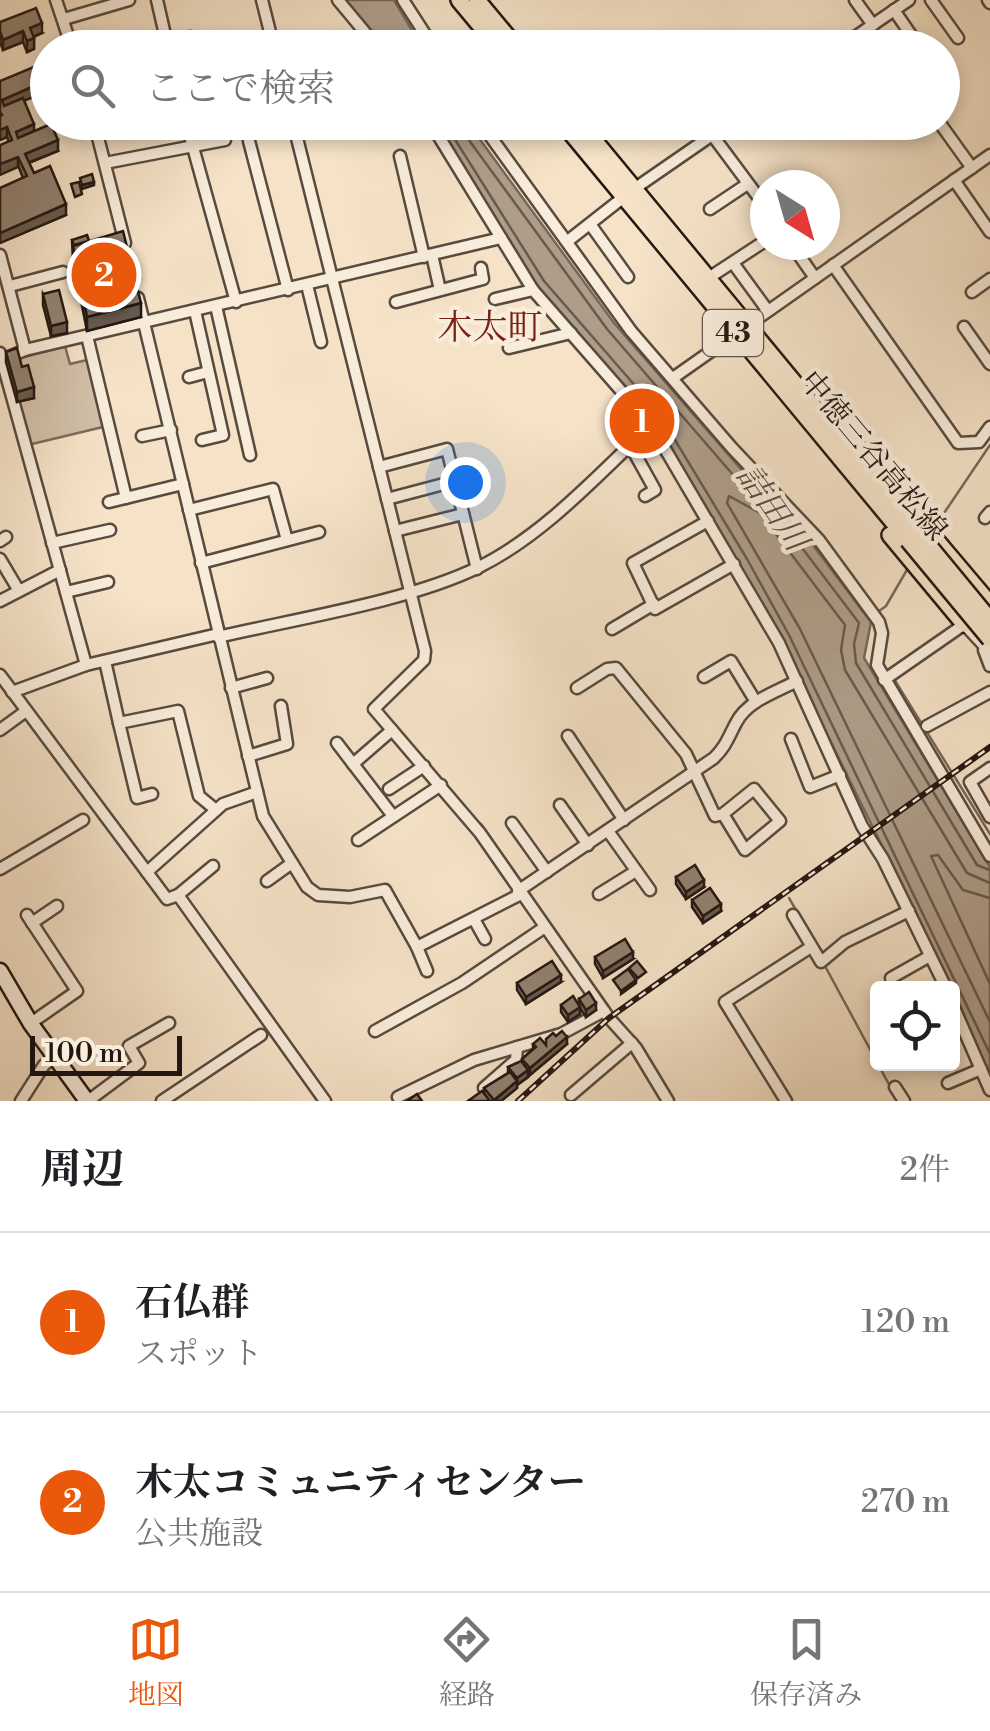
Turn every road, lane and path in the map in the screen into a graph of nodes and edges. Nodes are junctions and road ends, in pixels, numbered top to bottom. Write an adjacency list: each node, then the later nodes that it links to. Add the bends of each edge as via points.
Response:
1 (56, 0): 13 (street)
2 (129, 0): 13 (street)
3 (156, 0): 16 (street)
4 (262, 0): 17 (street)
5 (338, 0): 18 (street)
6 (403, 0): 19 (street)
7 (460, 0): 20 (main road)
8 (478, 0): 21 (main road)
9 (855, 0): 14 (street)
10 (909, 0): 12 (street)
11 (932, 0): 24 (street)
12 (894, 10): 14 (street); 23 (street)
13 (64, 19): 15 (street)
14 (873, 25): 22 (street)
15 (67, 30)
16 (163, 30)
17 (270, 30)
18 (363, 30)
19 (422, 30)
20 (484, 30)
21 (502, 30)
22 (866, 30)
23 (908, 30)
24 (953, 30)
25 (99, 140): 40 (street)
26 (191, 140): 37 (street)
27 (224, 140): 37 (street)
28 (297, 140): 65 (street)
29 (441, 140): 49 (street)
30 (494, 140): 50 (street)
31 (579, 140): 45 (main road, 中徳三谷高松線 / 43)
32 (592, 140): 45 (main road, 中徳三谷高松線 / 43)
33 (706, 140): 45 (street)
34 (715, 140): 43 (street)
35 (951, 140): 41 (street)
36 (249, 141): 68 (street)
37 (193, 145): 40 (street); 73 (street)
38 (990, 155): 41 (street)
39 (400, 156): 53 (street)
40 (105, 163): 54 (street)
41 (972, 168): 42 (street)
42 (954, 180): 48 (street); 57 (street)
43 (746, 185): 44 (street); 46 (street)
44 (750, 189)
45 (629, 193): 47 (street); 62 (main road, 中徳三谷高松線 / 43); 80 (main road, 中徳三谷高松線 / 43)
46 (710, 209)
47 (590, 224): 50 (street); 61 (street)
48 (990, 232)
49 (501, 238): 53 (street); 70 (street)
50 (569, 240): 90 (street, via 623,320)
51 (750, 251): 56 (street)
52 (0, 255): 67 (street)
53 (428, 256): 65 (street); 69 (street)
54 (128, 258)
55 (802, 260): 63 (street)
56 (733, 263): 62 (street); 77 (street)
57 (833, 265): 63 (street); 93 (street, via 958,444 979,442)
58 (481, 268): 69 (street, via 483,280)
59 (63, 272): 67 (street)
60 (133, 277): 78 (street)
61 (628, 277)
62 (707, 278): 80 (main road, 中徳三谷高松線 / 43)
63 (815, 278): 77 (street)
64 (990, 279): 71 (street)
65 (332, 280): 66 (street); 99 (street)
66 (308, 285): 68 (street); 83 (street)
67 (10, 286): 85 (street)
68 (288, 290): 73 (street)
69 (440, 290): 74 (street)
70 (533, 290): 72 (street); 81 (street)
71 (972, 292)
72 (495, 299)
73 (236, 302): 75 (street)
74 (396, 302)
75 (216, 306): 76 (street); 98 (street)
76 (194, 311): 78 (street); 88 (street)
77 (768, 311): 80 (street)
78 (144, 322): 82 (street); 94 (street)
79 (964, 327): 87 (street)
80 (741, 331): 90 (street); 91 (main road, 中徳三谷高松線 / 43)
81 (571, 333): 84 (street); 92 (street)
82 (87, 336): 85 (street); 103 (street)
83 (321, 342)
84 (508, 348)
85 (25, 350): 86 (street)
86 (1, 358): 114 (street)
87 (990, 364)
88 (208, 372): 89 (street); 96 (street, via 222,435)
89 (189, 377)
90 (673, 378): 138 (street, via 819,540 879,622 875,658)
91 (796, 396): 112 (main road, 中徳三谷高松線 / 43); 126 (main road, via 844,425); 128 (main road, via 805,429)
92 (652, 425): 97 (street); 108 (street)
93 (990, 427)
94 (170, 430): 95 (street); 101 (street)
95 (142, 436)
96 (202, 440)
97 (630, 445): 102 (street); 118 (street, via 525,537)
98 (250, 455)
99 (379, 467): 100 (street, via 447,449); 104 (street)
100 (455, 481): 104 (street); 107 (street)
101 (183, 484): 103 (street); 106 (street)
102 (654, 491)
103 (126, 498): 105 (street)
104 (387, 499): 110 (street)
105 (108, 502)
106 (189, 510): 113 (street, via 274,488); 116 (street)
107 (463, 514): 110 (street); 118 (street)
108 (708, 521): 117 (street); 125 (street, via 632,563)
109 (110, 530): 114 (street)
110 (395, 531): 121 (street)
111 (319, 532): 113 (street)
112 (911, 535): 127 (main road, 中徳三谷高松線 / 43, bridge); 131 (main road, 中徳三谷高松線 / 43, bridge)
113 (287, 540): 116 (street)
114 (52, 544): 119 (street)
115 (0, 559): 122 (street)
116 (201, 563): 130 (street)
117 (734, 564): 125 (street); 139 (street)
118 (477, 569): 121 (street)
119 (60, 570): 122 (street); 123 (street)
120 (108, 582): 123 (street)
121 (410, 590): 130 (street); 150 (street, via 424,660 374,709)
122 (19, 591): 124 (street)
123 (66, 592): 133 (street)
124 (0, 601)
125 (654, 604): 129 (street)
126 (990, 605): 128 (street)
127 (990, 620)
128 (964, 624): 131 (street); 138 (street)
129 (612, 629)
130 (218, 636): 132 (street); 140 (street)
131 (988, 647): 134 (street)
132 (106, 661): 133 (street); 147 (street)
133 (86, 665): 142 (street)
134 (990, 666)
135 (0, 676): 142 (street)
136 (704, 677): 144 (street, via 730,660)
137 (266, 678): 140 (street)
138 (884, 680): 175 (street)
139 (797, 681): 144 (street); 159 (street)
140 (231, 688): 154 (street)
141 (577, 688): 158 (street, via 616,668)
142 (12, 692): 146 (street)
143 (990, 692): 148 (street)
144 (756, 702): 158 (street, via 736,722 728,745)
145 (281, 706): 154 (street, via 287,744)
146 (26, 711): 149 (street); 180 (street)
147 (119, 723): 163 (street, via 137,798); 165 (street, via 178,711 200,796)
148 (927, 726)
149 (0, 730)
150 (392, 730): 155 (street); 156 (street)
151 (568, 736): 170 (street)
152 (790, 739): 159 (street, via 810,787)
153 (337, 743): 155 (street)
154 (248, 756): 162 (street)
155 (353, 764): 167 (street)
156 (424, 766): 160 (street); 161 (street)
157 (990, 768): 168 (street, via 970,782)
158 (694, 770): 166 (street, via 715,816); 170 (street)
159 (840, 775): 188 (street)
160 (441, 785): 167 (street); 184 (street)
161 (389, 789)
162 (258, 792): 165 (street); 176 (street, via 263,816)
163 (152, 794)
164 (560, 805): 174 (street)
165 (216, 810): 180 (street)
166 (723, 814): 166 (street, via 744,850 780,821 754,789)
167 (393, 816): 173 (street)
168 (990, 816)
169 (83, 820): 178 (street)
170 (624, 820): 172 (street)
171 (512, 823): 181 (street)
172 (608, 831): 174 (street); 179 (street)
173 (358, 840)
174 (588, 845): 181 (street)
175 (990, 856)
176 (292, 864): 182 (street); 193 (street, via 327,899 384,890)
177 (213, 866): 186 (street)
178 (0, 869)
179 (636, 871): 183 (street); 185 (street)
180 (146, 872): 186 (street, via 167,899)
181 (548, 872): 184 (street)
182 (267, 881)
183 (650, 890)
184 (520, 892): 190 (street); 191 (street)
185 (599, 894)
186 (178, 896): 219 (street)
187 (57, 906): 202 (street, via 30,919 77,991)
188 (908, 912): 194 (street, via 845,942 823,961); 195 (street)
189 (792, 914): 194 (street)
190 (475, 921): 192 (street); 193 (street)
191 (545, 927): 200 (street); 204 (street)
192 (485, 938)
193 (417, 947): 197 (street)
194 (811, 947): 221 (street, via 725,1002)
195 (930, 956): 198 (street); 199 (street)
196 (0, 971): 202 (street)
197 (427, 972)
198 (890, 978)
199 (942, 981)
200 (604, 1011): 206 (street); 207 (street)
201 (960, 1021): 209 (street)
202 (30, 1023): 208 (street)
203 (169, 1023): 217 (street, via 130,1046 140,1063)
204 (376, 1030)
205 (260, 1036): 218 (street)
206 (632, 1044): 214 (street); 220 (street)
207 (518, 1047): 212 (street, via 516,1060); 215 (street)
208 (55, 1057): 216 (street); 217 (street)
209 (981, 1069): 210 (street); 213 (street)
210 (948, 1083)
211 (895, 1087): 222 (street)
212 (484, 1088)
213 (990, 1090)
214 (571, 1094)
215 (398, 1096)
216 (21, 1101)
217 (88, 1101)
218 (162, 1101)
219 (325, 1101)
220 (668, 1101)
221 (786, 1101)
222 (904, 1101)

